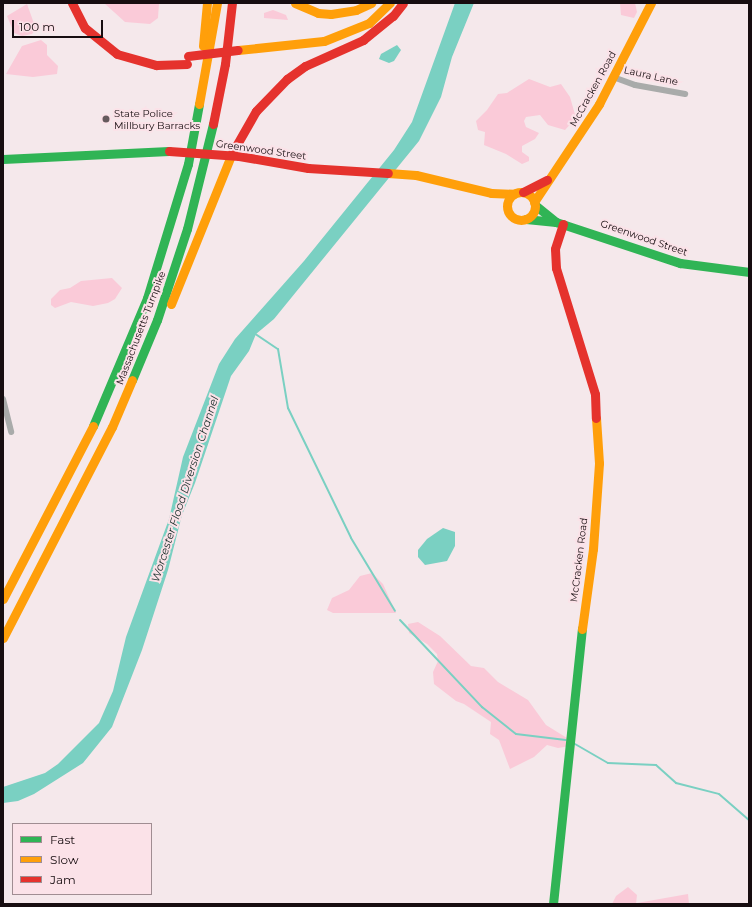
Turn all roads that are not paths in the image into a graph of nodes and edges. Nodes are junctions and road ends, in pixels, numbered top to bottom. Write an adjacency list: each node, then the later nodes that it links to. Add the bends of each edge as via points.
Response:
1 (72, 3): 13 (main road, via 85,28 117,54 156,65)
2 (80, 3): 13 (main road, via 92,24 119,46 148,57)
3 (207, 3): 16 (main road, via 192,118)
4 (217, 3): 16 (main road, Massachusetts Turnpike)
5 (232, 3): 26 (main road, Massachusetts Turnpike, via 219,96 189,223 157,320)
6 (295, 3): 7 (main road, via 318,13 332,14 350,12)
7 (370, 3)
8 (390, 3): 12 (main road, via 369,22 340,36 324,41)
9 (403, 3): 11 (main road, via 393,16)
10 (651, 3): 14 (main road, McCracken Road)
11 (375, 30): 12 (main road, via 326,46); 26 (main road, via 363,40 305,66 287,79 256,111 234,149 161,329)
12 (237, 54): 13 (main road)
13 (188, 60)
14 (613, 77): 15 (street, Laura Lane, via 635,85); 18 (main road, McCracken Road, via 577,140)
15 (685, 94)
16 (191, 148): 29 (main road, Massachusetts Turnpike, via 162,252 123,359 84,446)
17 (3, 158): 19 (main road, Greenwood Street, bridge, via 134,151 239,156 308,168 398,174 454,182)
18 (547, 180): 20 (main road, McCracken Road); 21 (main road, McCracken Road)
19 (490, 193): 20 (main road, Greenwood Street); 22 (main road, Greenwood Street)
20 (518, 193): 21 (main road, via 530,196); 22 (main road, via 508,200)
21 (535, 204): 23 (main road, via 533,214); 24 (main road, Greenwood Street)
22 (507, 208): 23 (main road, via 514,218)
23 (526, 219): 24 (main road, Greenwood Street)
24 (559, 223): 25 (main road, Greenwood Street, via 598,234 675,262); 31 (main road, McCracken Road, via 555,249 556,268 594,394 599,463 593,549)
25 (749, 272)
26 (126, 397): 30 (main road, Massachusetts Turnpike)
27 (3, 399): 28 (street)
28 (11, 432)
29 (3, 599)
30 (3, 638)
31 (553, 904)

